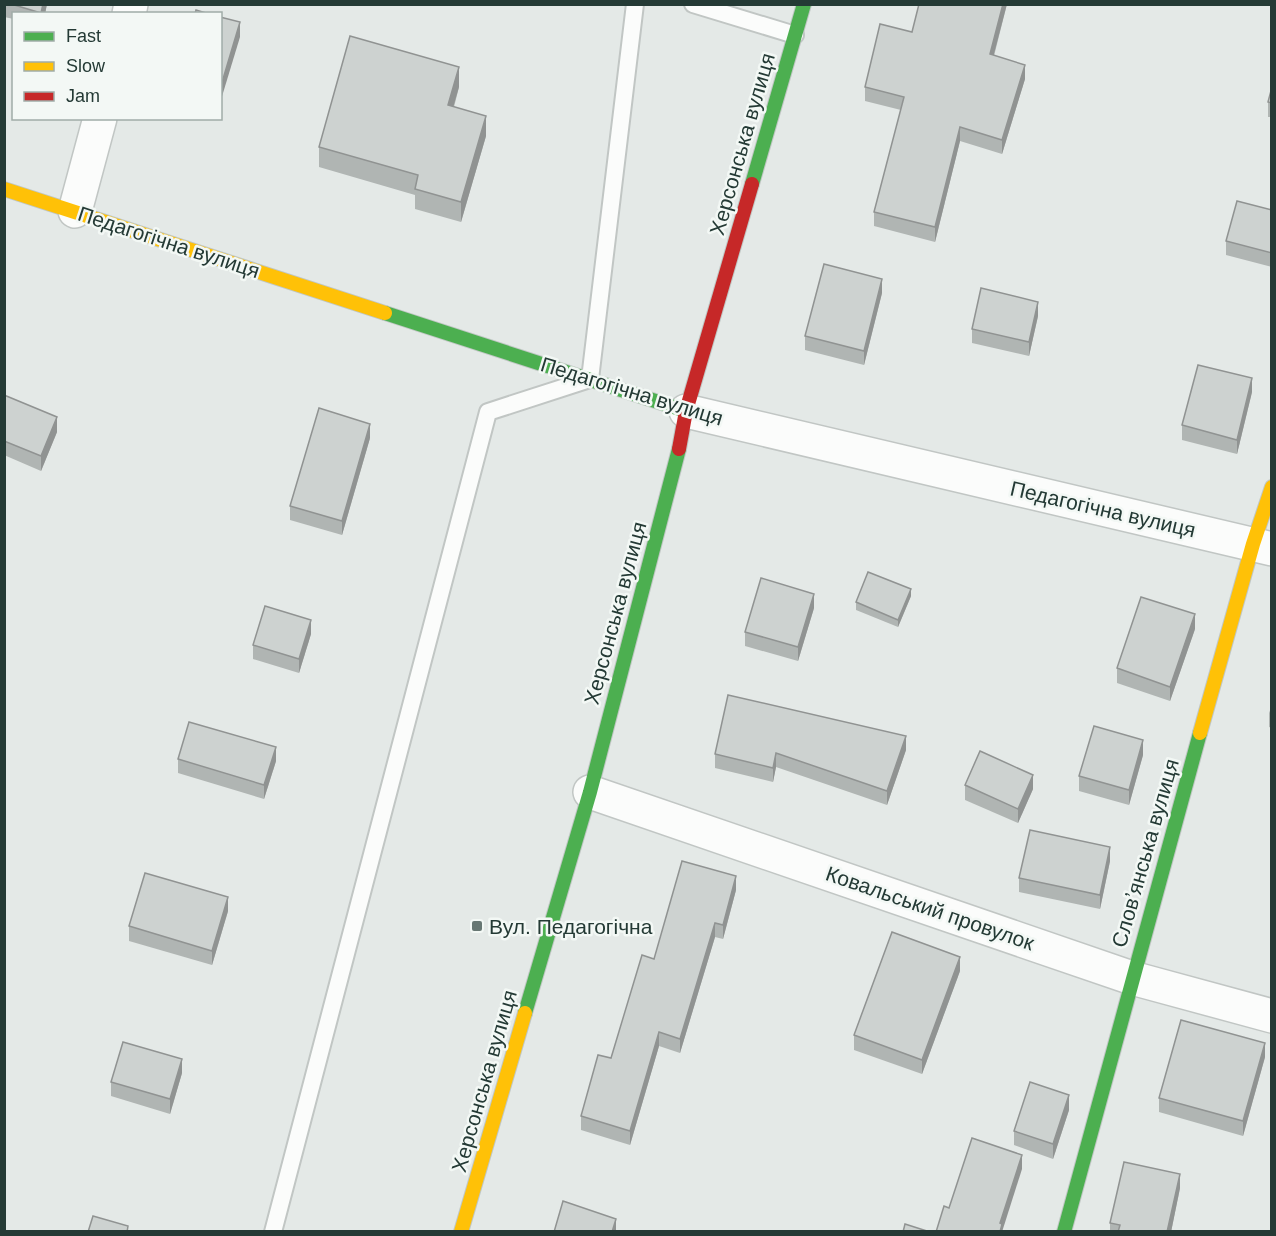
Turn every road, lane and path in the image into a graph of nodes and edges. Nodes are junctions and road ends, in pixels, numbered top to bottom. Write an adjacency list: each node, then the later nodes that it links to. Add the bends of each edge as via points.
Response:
1 (635, 4): 8 (lane)
2 (693, 4): 4 (lane)
3 (804, 4): 4 (main road, Херсонська вулиця)
4 (795, 35): 9 (main road, Херсонська вулиця)
5 (99, 120): 7 (street)
6 (4, 189): 7 (main road, Педагогічна вулиця)
7 (75, 212): 8 (main road, Педагогічна вулиця)
8 (590, 379): 9 (main road, Педагогічна вулиця); 15 (lane, via 488,412)
9 (686, 411): 11 (street, Педагогічна вулиця); 12 (main road, Херсонська вулиця, via 675,470)
10 (1272, 487): 11 (main road, Словʼянська вулиця)
11 (1262, 547): 13 (main road, Словʼянська вулиця)
12 (590, 792): 13 (street, Ковальський провулок); 16 (main road, Херсонська вулиця)
13 (1132, 978): 14 (street, Ковальський провулок); 17 (main road, Словʼянська вулиця)
14 (1272, 1016)
15 (273, 1232)
16 (462, 1232)
17 (1064, 1232)

